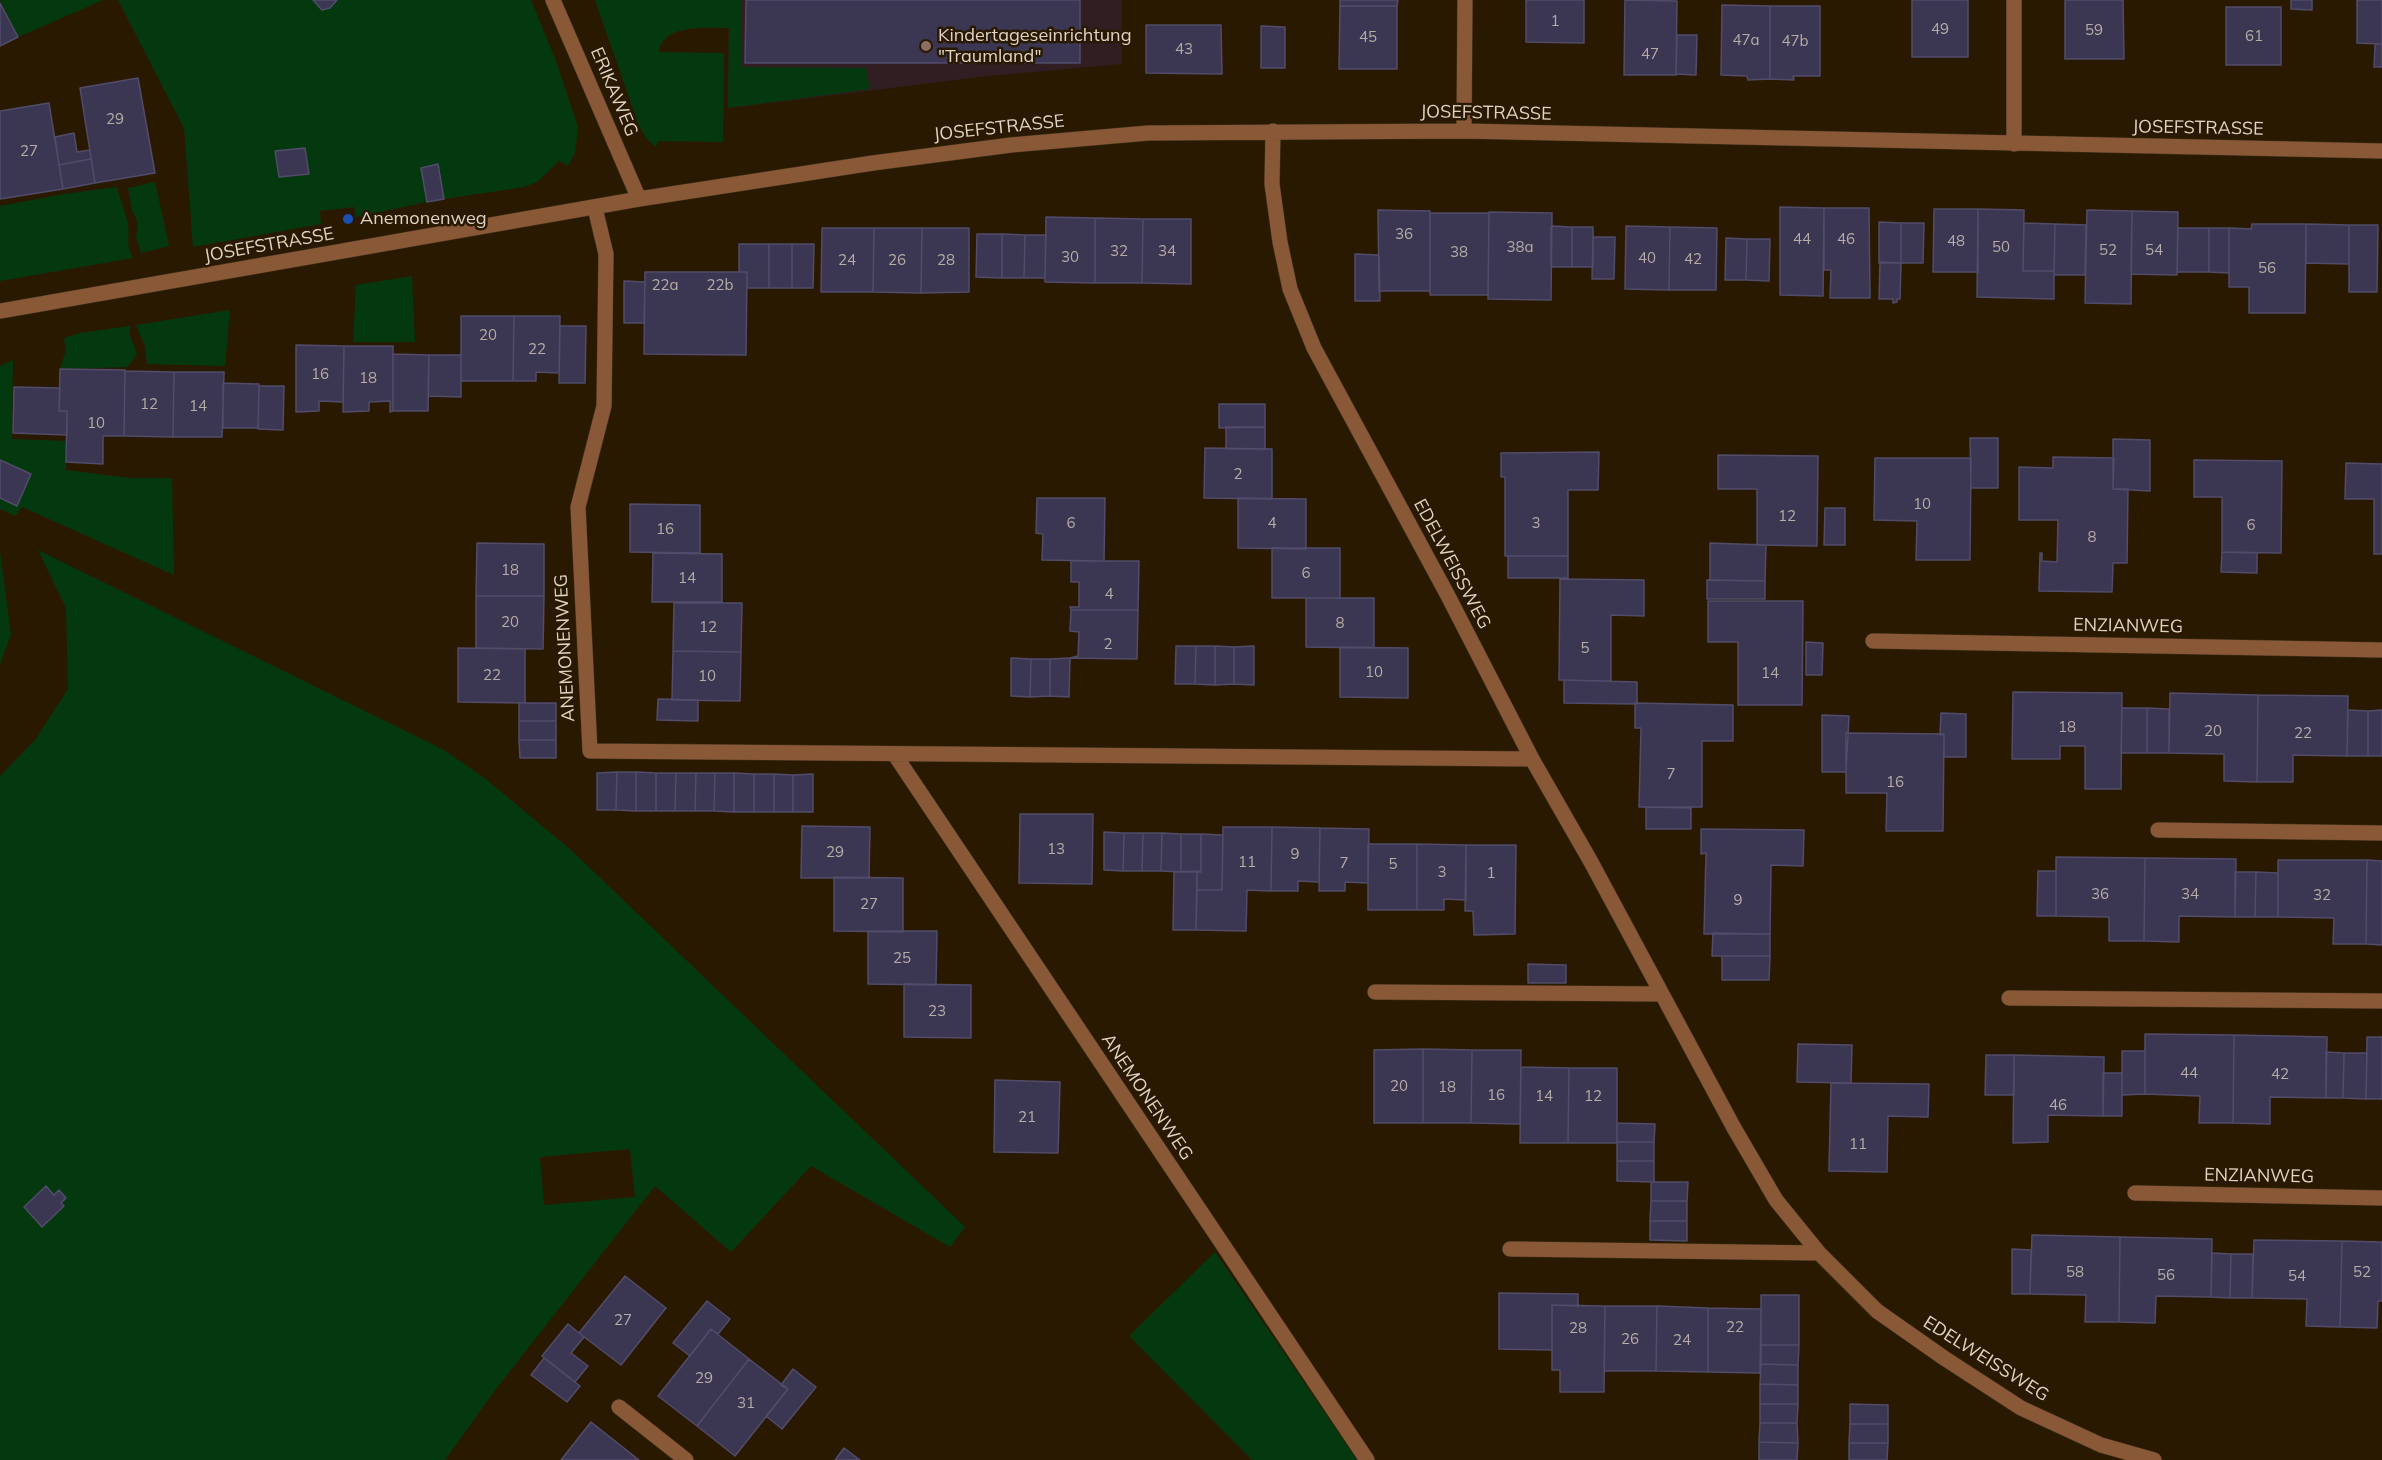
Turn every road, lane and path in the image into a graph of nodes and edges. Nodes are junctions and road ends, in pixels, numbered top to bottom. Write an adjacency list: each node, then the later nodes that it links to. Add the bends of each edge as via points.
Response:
1 (553, 0): 8 (street, ERIKAWEG)
2 (1465, 0): 5 (street)
3 (2014, 0): 6 (street)
4 (1274, 131): 5 (street, JOSEFSTRASSE); 8 (street, JOSEFSTRASSE, via 1148,133 1011,145 873,162); 14 (street, EDELWEISSWEG, via 1272,184 1280,242 1290,289 1314,348)
5 (1464, 131): 6 (street, JOSEFSTRASSE)
6 (2014, 144): 7 (street, JOSEFSTRASSE)
7 (2382, 151)
8 (639, 199): 9 (street, JOSEFSTRASSE)
9 (595, 208): 10 (street, JOSEFSTRASSE); 13 (street, ANEMONENWEG, via 606,254 604,406 578,507 590,751)
10 (0, 311)
11 (1873, 641): 12 (street, ENZIANWEG)
12 (2382, 650)
13 (895, 755): 14 (street, ANEMONENWEG); 27 (street, ANEMONENWEG)
14 (1532, 759): 18 (street, EDELWEISSWEG)
15 (2158, 830): 16 (street)
16 (2382, 833)
17 (1375, 992): 18 (street)
18 (1662, 994): 24 (street, EDELWEISSWEG, via 1776,1200)
19 (2010, 998): 20 (street)
20 (2382, 1001)
21 (2135, 1193): 22 (street, ENZIANWEG)
22 (2382, 1198)
23 (1510, 1249): 24 (street)
24 (1819, 1253): 28 (street, EDELWEISSWEG, via 1877,1311 2021,1408 2101,1445)
25 (619, 1407): 26 (street)
26 (686, 1460)
27 (1367, 1460)
28 (2154, 1460)

